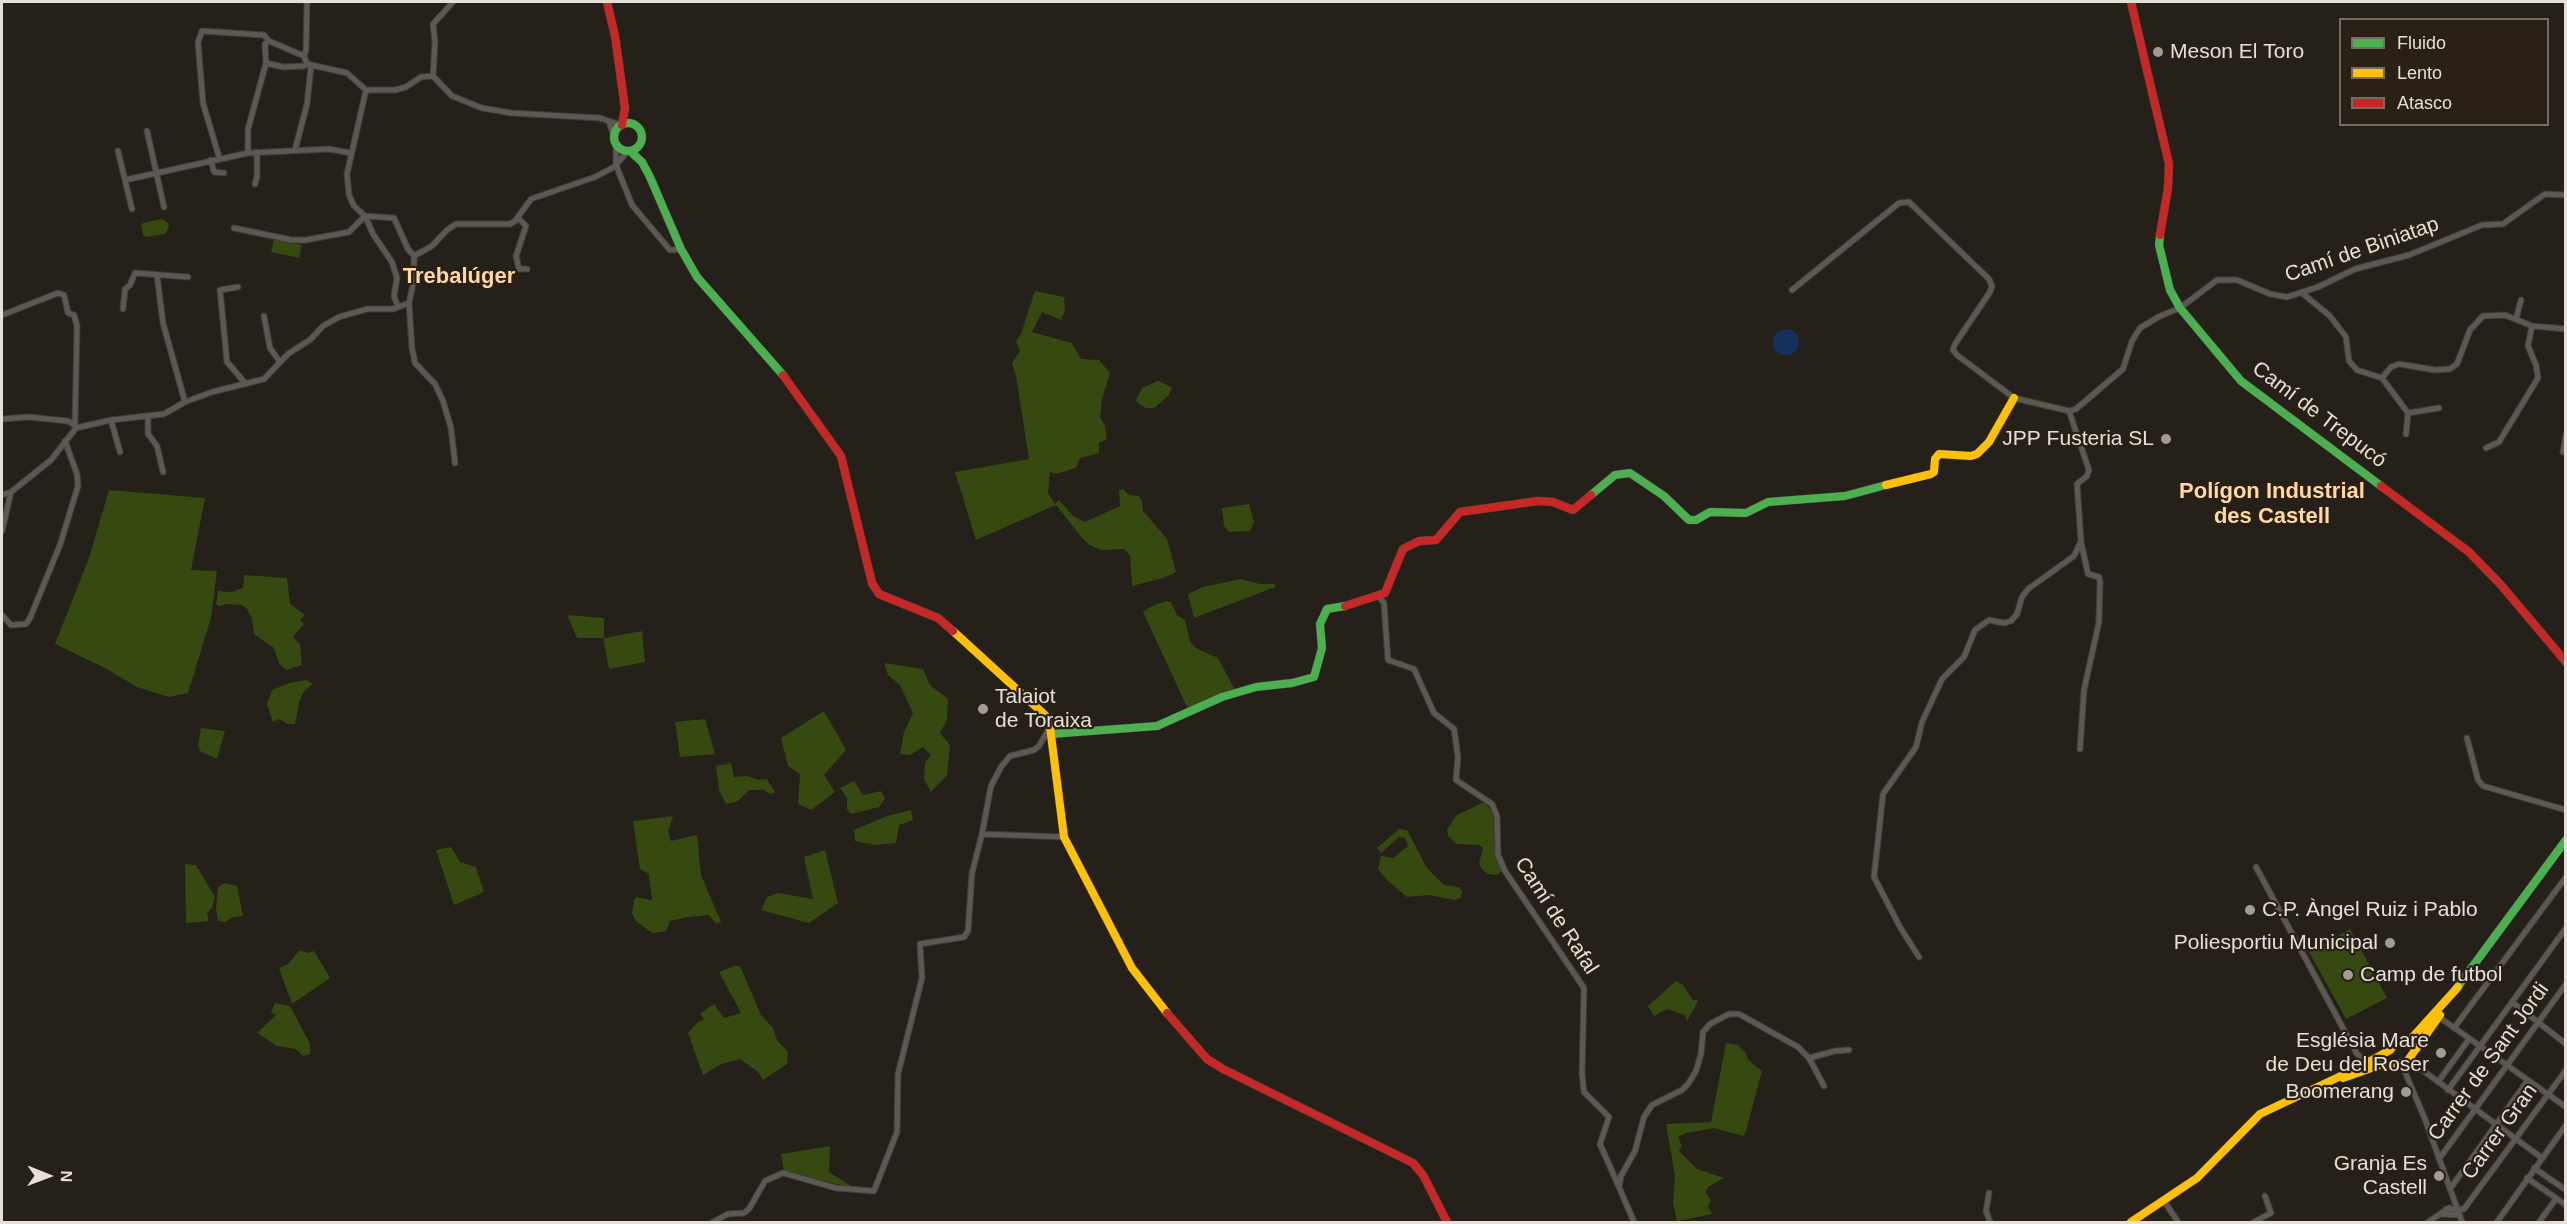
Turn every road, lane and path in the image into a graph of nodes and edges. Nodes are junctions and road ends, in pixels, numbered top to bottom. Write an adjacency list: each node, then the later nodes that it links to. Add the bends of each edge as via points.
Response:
1 (307, 2): 6 (street)
2 (453, 2): 9 (street, via 433,24)
3 (607, 2): 11 (main road)
4 (2131, 2): 50 (main road, Camí de Trepucó, via 2169,164 2159,245 2170,290)
5 (269, 41): 6 (street); 7 (street, via 265,44); 25 (street, via 264,35 202,31 198,42 203,103)
6 (304, 56): 8 (street)
7 (266, 63): 8 (street, via 283,67); 23 (street, via 248,129)
8 (309, 65): 10 (street, via 347,73); 19 (street, via 307,104)
9 (433, 76): 10 (street, via 421,77 395,90); 12 (street, via 452,96 482,108)
10 (366, 90): 24 (street)
11 (625, 108): 13 (main road); 14 (main road)
12 (607, 120): 13 (street); 16 (street)
13 (621, 125): 14 (main road); 16 (main road)
14 (636, 125): 18 (main road, via 642,135)
15 (147, 131): 30 (street)
16 (614, 136): 17 (main road)
17 (616, 145): 22 (main road); 28 (street)
18 (640, 146): 22 (main road); 27 (main road)
19 (295, 150): 21 (street); 24 (street)
20 (118, 151): 31 (street)
21 (257, 152): 23 (street); 32 (street)
22 (629, 152): 27 (main road); 28 (street)
23 (248, 153): 25 (street)
24 (351, 153): 36 (street, via 349,195)
25 (219, 158): 26 (street)
26 (211, 160): 29 (street, via 214,172); 30 (street)
27 (642, 162): 39 (main road)
28 (616, 165): 37 (street, via 582,183 531,199); 39 (street, via 637,212 670,250)
29 (224, 172)
30 (156, 173): 31 (street); 34 (street)
31 (125, 180): 35 (street)
32 (255, 184)
33 (2565, 195): 46 (street, Camí de Biniatap, via 2546,194 2503,224 2482,225 2409,255 2355,269)
34 (165, 207)
35 (132, 209)
36 (365, 216): 38 (street, via 349,232 306,240); 40 (street, via 394,218); 49 (street, via 392,262)
37 (518, 218): 40 (street, via 510,224 456,224); 41 (street, via 526,226 516,256 519,269)
38 (234, 228)
39 (681, 249): 84 (main road, via 697,277 778,369 841,456 872,583 879,594 938,618 1038,707)
40 (414, 256): 48 (street)
41 (527, 269)
42 (157, 275): 43 (street); 51 (street, via 135,273 124,289); 61 (street, via 163,323)
43 (188, 278)
44 (238, 287): 59 (street, via 220,290 226,362)
45 (1792, 290): 60 (street, via 1899,203 1909,202 1989,279 1990,292 1953,350)
46 (2302, 293): 50 (street, Camí de Biniatap, via 2287,297 2227,279 2217,280); 58 (street, via 2330,316 2346,337 2349,361 2357,370)
47 (2521, 300): 54 (street)
48 (409, 303): 49 (street); 75 (street, via 416,363 435,384 443,401)
49 (398, 307): 57 (street, via 356,311 339,317)
50 (2180, 308): 63 (street, Camí de Biniatap, via 2140,328 2123,369); 83 (main road, Camí de Trepucó, via 2241,381 2469,552)
51 (123, 309)
52 (2, 315): 68 (street, via 58,293 64,295 68,313 74,315 77,326)
53 (264, 316): 57 (street, via 270,348)
54 (2516, 319): 55 (street); 58 (street, via 2505,315 2482,316 2470,330 2457,364 2450,369 2399,364)
55 (2532, 326): 56 (street); 72 (street, via 2528,345 2538,378 2499,442)
56 (2565, 329)
57 (280, 362): 59 (street, via 264,379)
58 (2382, 378): 64 (street)
59 (246, 384): 61 (street)
60 (2014, 399): 63 (street); 81 (main road, via 1989,442 1977,454 1939,454 1931,474 1845,496 1768,502 1746,513 1710,512 1689,520 1664,495 1630,473 1621,473 1573,510 1538,501 1460,512 1436,540 1419,541 1403,549 1385,593)
61 (185, 402): 65 (street, via 164,414)
62 (2439, 408): 64 (street)
63 (2069, 411): 80 (street, via 2089,470 2077,484)
64 (2408, 413): 69 (street)
65 (148, 416): 67 (street); 76 (street, via 148,434 157,446)
66 (2, 419): 68 (street, via 28,417)
67 (111, 420): 68 (street); 73 (street)
68 (76, 425): 71 (street)
69 (2406, 434)
70 (2565, 435): 74 (street)
71 (65, 441): 77 (street, via 51,460); 82 (street, via 78,486 60,545 26,624 11,625)
72 (2486, 448)
73 (120, 452)
74 (2563, 452)
75 (455, 464)
76 (163, 472)
77 (11, 492): 78 (street); 79 (street)
78 (2, 495)
79 (2, 531)
80 (2081, 541): 86 (street, via 2088,574 2099,577 2100,582 2099,622 2084,690); 94 (street, via 2074,556 2028,589 2011,621 1989,620 1975,630 1964,657 1942,679 1922,722 1916,747 1883,794 1874,877)
81 (1378, 597): 84 (main road, via 1327,609 1320,624 1322,648 1314,677 1222,697 1157,726); 129 (street, Camí de Rafal, via 1384,603 1388,660 1414,669 1434,713 1454,729 1456,780 1492,804 1497,816 1497,855 1505,871 1584,988 1584,1092 1609,1117 1600,1144)
82 (2, 615)
83 (2565, 662)
84 (1051, 730): 88 (street, via 1034,750 1010,756 1001,767 991,786); 89 (main road)
85 (2468, 738): 87 (street, via 2483,786)
86 (2080, 749)
87 (2565, 810)
88 (982, 834): 89 (street); 141 (street, via 972,873 968,931 964,937 920,944 922,978 898,1074 897,1132 874,1191 837,1188 783,1173 765,1181 749,1209)
89 (1064, 837): 142 (main road, via 1132,968 1207,1059 1413,1163 1423,1174)
90 (2565, 840): 96 (main road)
91 (2256, 867): 109 (street, via 2357,1054 2365,1060)
92 (2565, 877): 100 (street)
93 (2565, 928): 97 (street)
94 (1919, 957)
95 (2565, 984): 99 (street, Carrer de Sant Jordi)
96 (2458, 987): 98 (main road); 102 (main road, via 2425,1026)
97 (2512, 1002): 99 (street); 104 (street)
98 (2439, 1017): 100 (street); 107 (main road)
99 (2538, 1023): 103 (street); 112 (street, Carrer de Sant Jordi)
100 (2454, 1028): 101 (street)
101 (2469, 1039): 104 (street); 115 (street)
102 (2405, 1042): 106 (main road); 107 (main road)
103 (2565, 1044)
104 (2480, 1046): 112 (street); 118 (street)
105 (1849, 1050): 108 (street)
106 (2390, 1050): 109 (main road); 110 (main road)
107 (2411, 1054): 111 (main road); 115 (street, via 2414,1064)
108 (1809, 1058): 117 (street); 129 (street, via 1798,1047 1739,1014 1719,1018 1703,1032 1701,1054 1688,1083 1652,1105 1644,1117)
109 (2373, 1058): 116 (main road)
110 (2392, 1062): 111 (main road); 116 (main road)
111 (2402, 1065): 126 (street)
112 (2506, 1065): 114 (street); 121 (street, Carrer de Sant Jordi)
113 (2565, 1070): 119 (street, Carrer Gran)
114 (2528, 1080): 119 (street); 122 (street)
115 (2438, 1082): 118 (street)
116 (2319, 1085): 135 (main road, via 2260,1113 2198,1178)
117 (1824, 1086)
118 (2448, 1090): 121 (street)
119 (2548, 1094): 120 (street); 124 (street, Carrer Gran)
120 (2565, 1107)
121 (2475, 1109): 122 (street); 126 (street, Carrer de Sant Jordi)
122 (2496, 1124): 124 (street); 130 (street)
123 (2565, 1125): 125 (street)
124 (2517, 1139): 125 (street); 139 (street, Carrer Gran)
125 (2542, 1158): 127 (street)
126 (2439, 1159): 130 (street)
127 (2534, 1168): 128 (street); 131 (street)
128 (2527, 1178): 134 (street); 150 (street)
129 (1619, 1187): 143 (street)
130 (2450, 1189): 136 (street)
131 (2565, 1191)
132 (1989, 1193): 144 (street, via 1986,1211)
133 (2265, 1196): 147 (street, via 2271,1213)
134 (2556, 1199): 137 (street); 151 (street)
135 (2164, 1201): 145 (main road); 146 (street)
136 (2455, 1204): 138 (street); 139 (street)
137 (2565, 1206)
138 (2446, 1209): 139 (street); 140 (street)
139 (2459, 1213): 140 (street); 149 (street)
140 (2440, 1214): 148 (street)
141 (713, 1222)
142 (1447, 1222)
143 (1634, 1222)
144 (1990, 1222)
145 (2131, 1222)
146 (2178, 1222)
147 (2254, 1222)
148 (2428, 1222)
149 (2462, 1222)
150 (2497, 1222)
151 (2539, 1222)

